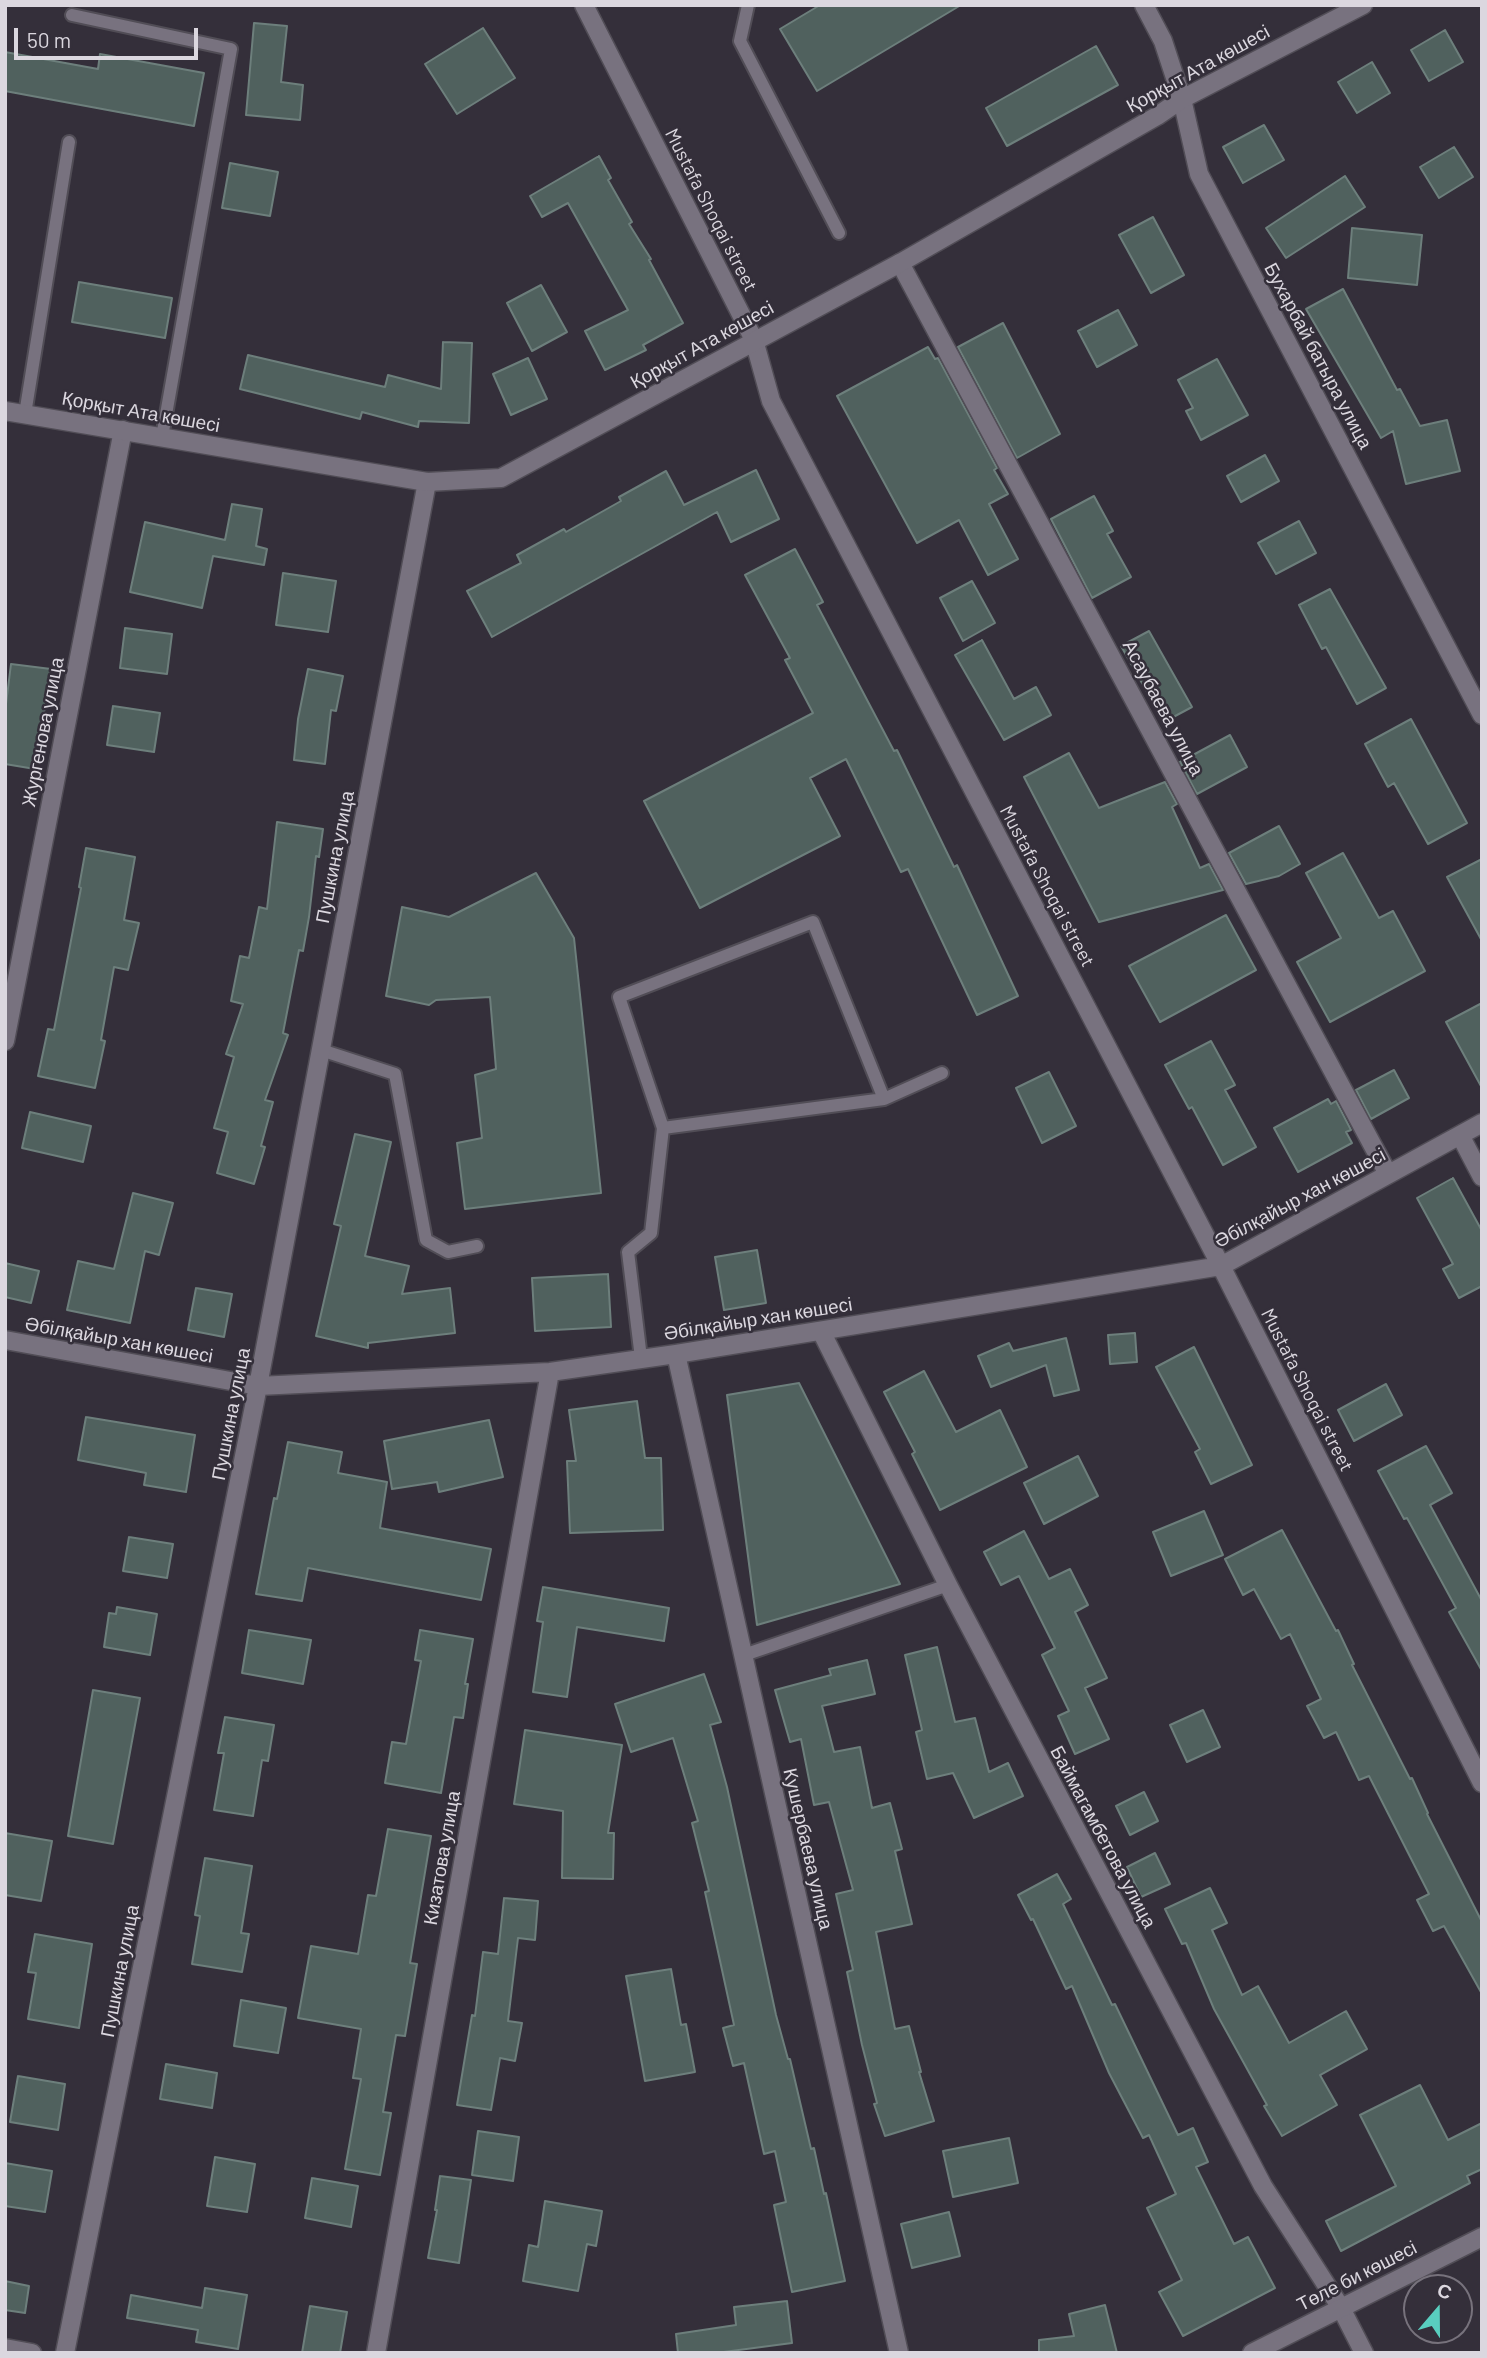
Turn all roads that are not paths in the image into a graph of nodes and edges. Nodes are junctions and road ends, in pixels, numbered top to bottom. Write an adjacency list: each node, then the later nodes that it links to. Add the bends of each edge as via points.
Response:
1 (584, 5): 10 (street, Mustafa Shoqai street)
2 (748, 5): 8 (lane, via 740,41)
3 (1144, 5): 6 (street, Бухарбай батыра улица, via 1163,41)
4 (1363, 5): 6 (street, Қорқыт Ата көшесі)
5 (72, 15): 14 (lane, via 231,50)
6 (1182, 99): 9 (street, Қорқыт Ата көшесі); 16 (street, Бухарбай батыра улица, via 1199,174)
7 (69, 142): 12 (lane)
8 (839, 233)
9 (900, 263): 10 (street, Қорқыт Ата көшесі); 24 (street, Асаубаева улица)
10 (754, 341): 15 (street, Қорқыт Ата көшесі, via 501,478); 27 (street, Mustafa Shoqai street, via 771,401)
11 (5, 411): 12 (street, Қорқыт Ата көшесі)
12 (25, 414): 13 (street, Қорқыт Ата көшесі)
13 (123, 430): 14 (street, Қорқыт Ата көшесі); 17 (street, Жургенова улица)
14 (162, 437): 15 (street, Қорқыт Ата көшесі)
15 (427, 482): 18 (street, Пушкина улица)
16 (1482, 715)
17 (5, 1041)
18 (321, 1049): 26 (lane, via 395,1073 426,1240 448,1252); 33 (street, Пушкина улица)
19 (942, 1073): 20 (lane)
20 (884, 1099): 22 (lane); 22 (lane, via 813,922 619,997)
21 (1482, 1123): 23 (street, Әбілқайыр хан көшесі)
22 (663, 1128): 31 (lane, via 651,1233 628,1252)
23 (1460, 1135): 24 (street, Әбілқайыр хан көшесі); 25 (street)
24 (1388, 1174): 27 (street, Әбілқайыр хан көшесі)
25 (1482, 1177)
26 (477, 1246)
27 (1221, 1266): 28 (street, Әбілқайыр хан көшесі); 36 (street, Mustafa Shoqai street)
28 (821, 1331): 30 (street, Әбілқайыр хан көшесі); 34 (street, Баймагамбетова улица)
29 (5, 1340): 33 (street, Әбілқайыр хан көшесі)
30 (676, 1353): 31 (street, Әбілқайыр хан көшесі); 35 (street, Кушербаева улица)
31 (641, 1358): 32 (street, Әбілқайыр хан көшесі)
32 (550, 1371): 33 (street, Әбілқайыр хан көшесі); 42 (street, Кизатова улица)
33 (258, 1386): 41 (street, Пушкина улица)
34 (948, 1585): 35 (lane); 38 (street, Баймагамбетова улица, via 1263,2186)
35 (744, 1655): 43 (street, Кушербаева улица)
36 (1482, 1783)
37 (1482, 2237): 38 (street, Төле би көшесі)
38 (1341, 2308): 44 (street, Төле би көшесі); 45 (street, Баймагамбетова улица)
39 (5, 2348): 40 (street)
40 (32, 2353)
41 (65, 2353)
42 (376, 2353)
43 (899, 2353)
44 (1252, 2353)
45 (1364, 2353)

